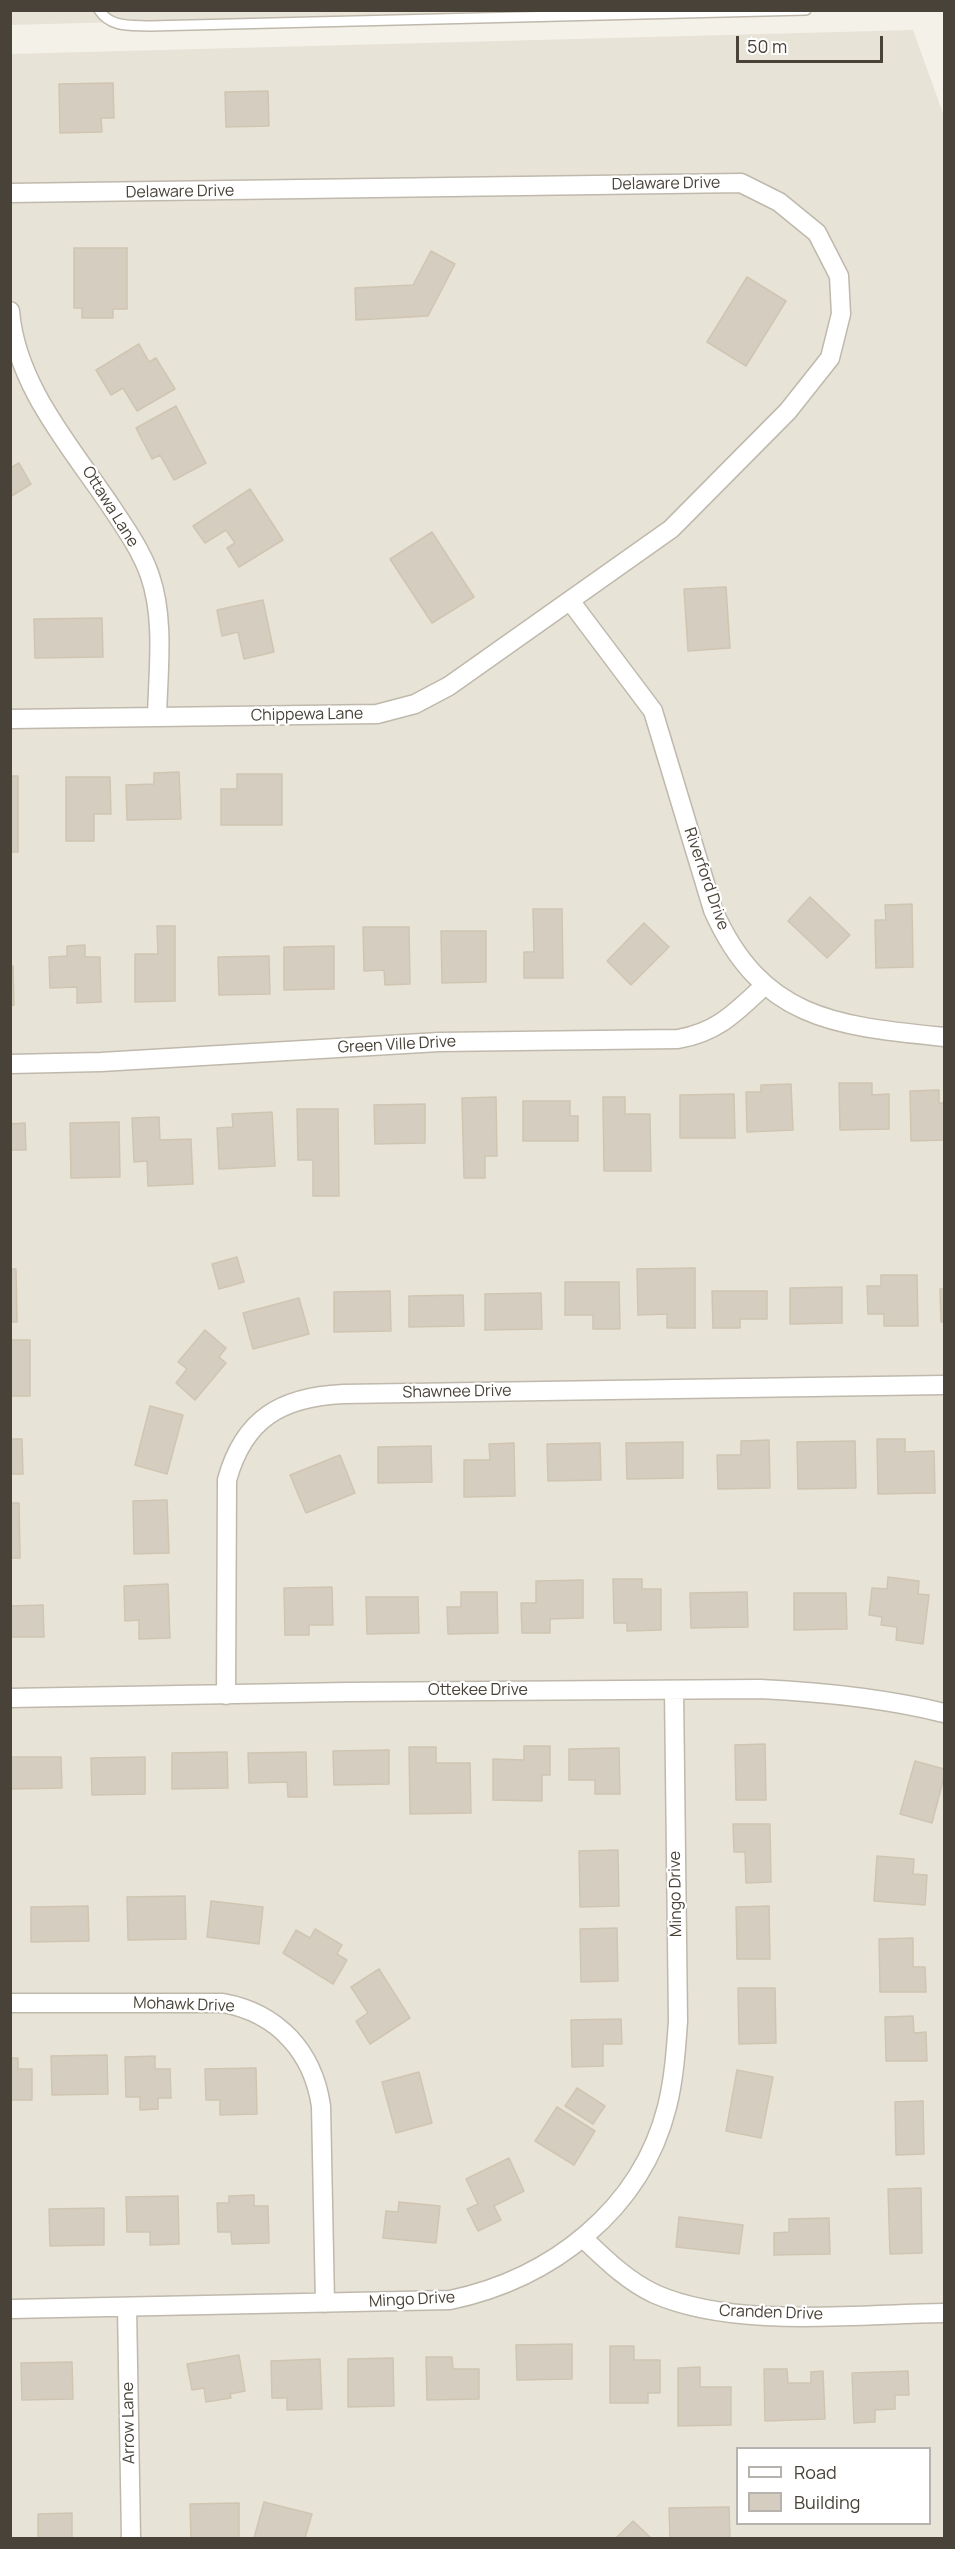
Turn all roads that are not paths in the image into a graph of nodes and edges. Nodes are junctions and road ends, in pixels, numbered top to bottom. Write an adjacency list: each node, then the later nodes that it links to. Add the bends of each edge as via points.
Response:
1 (99, 10): 2 (lane, via 116,25 150,26)
2 (806, 10)
3 (10, 193): 5 (street, Delaware Drive, via 741,183 779,202 817,233 839,276 841,314 830,358 788,411 671,530)
4 (10, 311): 6 (street, Ottawa Lane, via 12,332 32,386 122,523 150,576 157,605)
5 (571, 602): 6 (street, Chippewa Lane, via 449,686 415,704 377,714); 8 (street, Riverford Drive, via 653,711 713,910 743,963)
6 (157, 717): 7 (street, Chippewa Lane)
7 (10, 719)
8 (765, 986): 9 (street, Riverford Drive, via 816,1015 844,1024); 10 (street, Green Ville Drive, via 725,1023 678,1039 439,1042)
9 (945, 1037)
10 (10, 1064)
11 (945, 1385): 13 (street, Shawnee Drive, via 343,1394 314,1395 283,1405 246,1436 227,1480)
12 (674, 1690): 13 (street, Ottekee Drive); 15 (street, Ottekee Drive, via 819,1692); 17 (street, Mingo Drive, via 678,2021 675,2065 667,2108 639,2174 622,2198)
13 (226, 1695): 14 (street, Ottekee Drive)
14 (10, 1698)
15 (945, 1713)
16 (10, 2003): 18 (street, Mohawk Drive, via 224,2003 253,2010 291,2037 309,2062 321,2106)
17 (583, 2238): 18 (street, Mingo Drive, via 546,2265 479,2294 450,2300); 21 (street, Cranden Drive, via 614,2268 653,2293 711,2311 801,2316)
18 (325, 2303): 19 (street, Mingo Drive)
19 (127, 2307): 20 (street, Mingo Drive); 22 (street, Arrow Lane)
20 (10, 2309)
21 (945, 2313)
22 (131, 2538)

